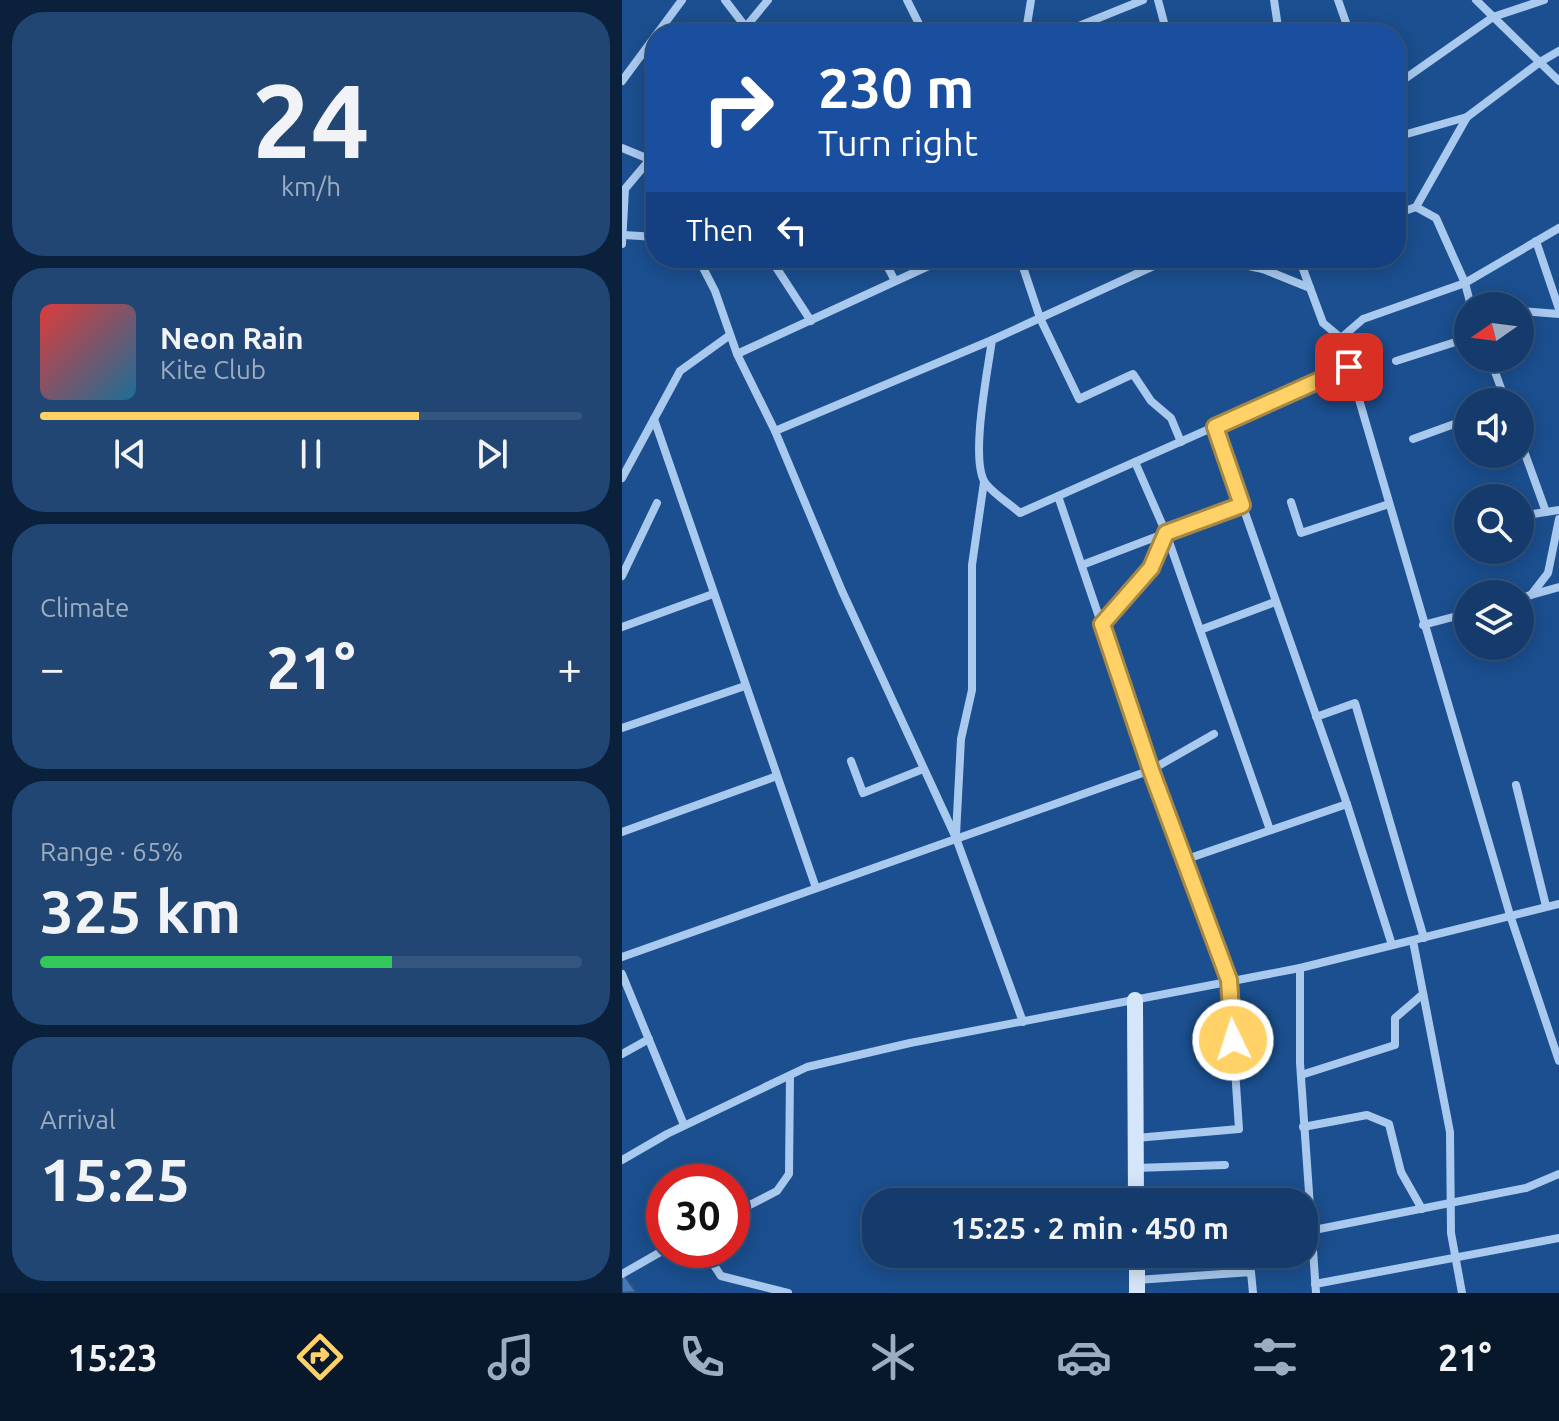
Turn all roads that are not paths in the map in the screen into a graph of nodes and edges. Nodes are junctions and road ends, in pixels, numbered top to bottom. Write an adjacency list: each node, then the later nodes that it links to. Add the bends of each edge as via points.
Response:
1 (682, 0): 13 (street)
2 (725, 0): 14 (street)
3 (768, 0): 15 (street)
4 (907, 0): 16 (street)
5 (1031, 0): 17 (street)
6 (1143, 0): 18 (street)
7 (1158, 0): 19 (street)
8 (1274, 0): 20 (street)
9 (1338, 0): 21 (street)
10 (1476, 0): 12 (street)
11 (1544, 0): 12 (street)
12 (1493, 17): 24 (street); 26 (street)
13 (664, 24)
14 (744, 24)
15 (753, 24)
16 (919, 24)
17 (1027, 24)
18 (1084, 24)
19 (1164, 24)
20 (1278, 24)
21 (1346, 24)
22 (646, 47): 25 (street)
23 (1559, 51): 24 (street)
24 (1540, 62): 27 (street); 28 (street)
25 (624, 76)
26 (1406, 78)
27 (1559, 81)
28 (1467, 117): 29 (street); 33 (street)
29 (1406, 134)
30 (622, 148): 31 (street)
31 (646, 155)
32 (646, 166): 37 (street, via 625,189)
33 (1416, 207): 34 (street); 49 (street, via 1436,218)
34 (1406, 210)
35 (1559, 228): 38 (street)
36 (646, 238): 37 (street)
37 (623, 240)
38 (1536, 241): 49 (street); 53 (street)
39 (703, 268): 56 (street)
40 (777, 268): 55 (street)
41 (888, 268): 48 (street)
42 (924, 268): 48 (street)
43 (1023, 268): 54 (street)
44 (1149, 268): 54 (street)
45 (1258, 268): 47 (street)
46 (1303, 268): 50 (street)
47 (1263, 269): 50 (street)
48 (895, 281): 55 (street)
49 (1465, 283): 51 (street); 57 (street, via 1363,319)
50 (1310, 288): 57 (street, via 1323,323)
51 (1467, 292)
52 (1534, 311): 53 (street)
53 (1559, 312)
54 (1040, 318): 58 (street); 68 (street, via 1079,399 1133,374 1151,401 1171,418)
55 (811, 321): 60 (street)
56 (730, 335): 60 (street); 63 (street, via 680,371)
57 (1341, 338): 62 (street)
58 (992, 340): 66 (street); 72 (street, via 979,435)
59 (1454, 342): 61 (street)
60 (737, 354): 66 (street)
61 (1396, 361)
62 (1349, 367): 65 (street); 76 (street)
63 (654, 419): 71 (street); 87 (street)
64 (1454, 424): 67 (street)
65 (1215, 427): 68 (street); 77 (street)
66 (775, 431): 100 (street)
67 (1413, 439)
68 (1181, 442): 69 (street)
69 (1135, 462): 73 (street); 82 (street)
70 (1530, 468): 79 (street)
71 (622, 478)
72 (984, 482): 73 (street, via 1020,513); 107 (street, via 972,565 972,690 961,739)
73 (1058, 496): 83 (street)
74 (1291, 502): 76 (street, via 1301,533)
75 (657, 503): 84 (street)
76 (1389, 504): 92 (street)
77 (1242, 505): 82 (street); 89 (street)
78 (1559, 510): 79 (street)
79 (1546, 512): 80 (street)
80 (1534, 514)
81 (1559, 519): 86 (street, via 1548,573)
82 (1166, 533): 83 (street); 91 (street, via 1151,568); 94 (street)
83 (1082, 565): 91 (street)
84 (622, 576)
85 (1559, 587): 88 (street)
86 (1534, 591)
87 (713, 594): 93 (street); 95 (street)
88 (1534, 594)
89 (1275, 602): 94 (street); 96 (street)
90 (1454, 617): 92 (street)
91 (1102, 624): 101 (street)
92 (1423, 625): 112 (street)
93 (622, 627)
94 (1200, 630): 105 (street)
95 (745, 686): 97 (street); 102 (street)
96 (1316, 717): 104 (street); 113 (street, via 1355,703)
97 (622, 728)
98 (1214, 734): 101 (street)
99 (851, 761): 100 (street, via 863,793)
100 (923, 769): 107 (street)
101 (1151, 770): 107 (street); 108 (street)
102 (777, 776): 106 (street); 109 (street)
103 (1516, 785): 111 (street)
104 (1347, 804): 105 (street); 115 (street)
105 (1270, 830): 108 (street)
106 (622, 832)
107 (956, 838): 109 (street); 122 (street)
108 (1184, 860): 119 (street)
109 (816, 888): 116 (street)
110 (1559, 904): 111 (street)
111 (1546, 906): 112 (street)
112 (1510, 915): 113 (street); 125 (street)
113 (1424, 938): 114 (street)
114 (1413, 941): 115 (street); 120 (street)
115 (1392, 945): 117 (street)
116 (622, 957)
117 (1300, 968): 119 (street); 126 (street)
118 (622, 974): 123 (street)
119 (1229, 980): 121 (street); 130 (street, via 1239,1129)
120 (1423, 994): 126 (street, via 1395,1018 1395,1045); 137 (street, via 1450,1132)
121 (1135, 1000): 122 (street); 130 (street)
122 (1023, 1022): 127 (street, via 807,1067)
123 (649, 1039): 124 (street); 128 (street)
124 (622, 1054)
125 (1559, 1061)
126 (1301, 1075): 129 (street)
127 (790, 1076): 128 (street); 138 (street, via 789,1174 777,1191)
128 (684, 1125): 131 (street)
129 (1303, 1127): 136 (street); 139 (street, via 1367,1115 1389,1124 1401,1172)
130 (1136, 1138): 133 (street)
131 (622, 1160)
132 (1225, 1165): 133 (street)
133 (1136, 1168): 135 (street)
134 (1559, 1174): 137 (street, via 1526,1188)
135 (1136, 1188)
136 (1305, 1188)
137 (1450, 1203): 139 (street); 142 (street)
138 (750, 1205)
139 (1422, 1209): 140 (street)
140 (1318, 1230)
141 (1559, 1238): 142 (street)
142 (1457, 1258): 148 (street); 151 (street)
143 (646, 1260): 146 (street)
144 (716, 1268): 149 (street, via 721,1276)
145 (1312, 1268): 148 (street)
146 (622, 1274)
147 (1137, 1286): 150 (street, via 1251,1272)
148 (1315, 1289)
149 (788, 1293)
150 (1253, 1293)
151 (1462, 1293)

